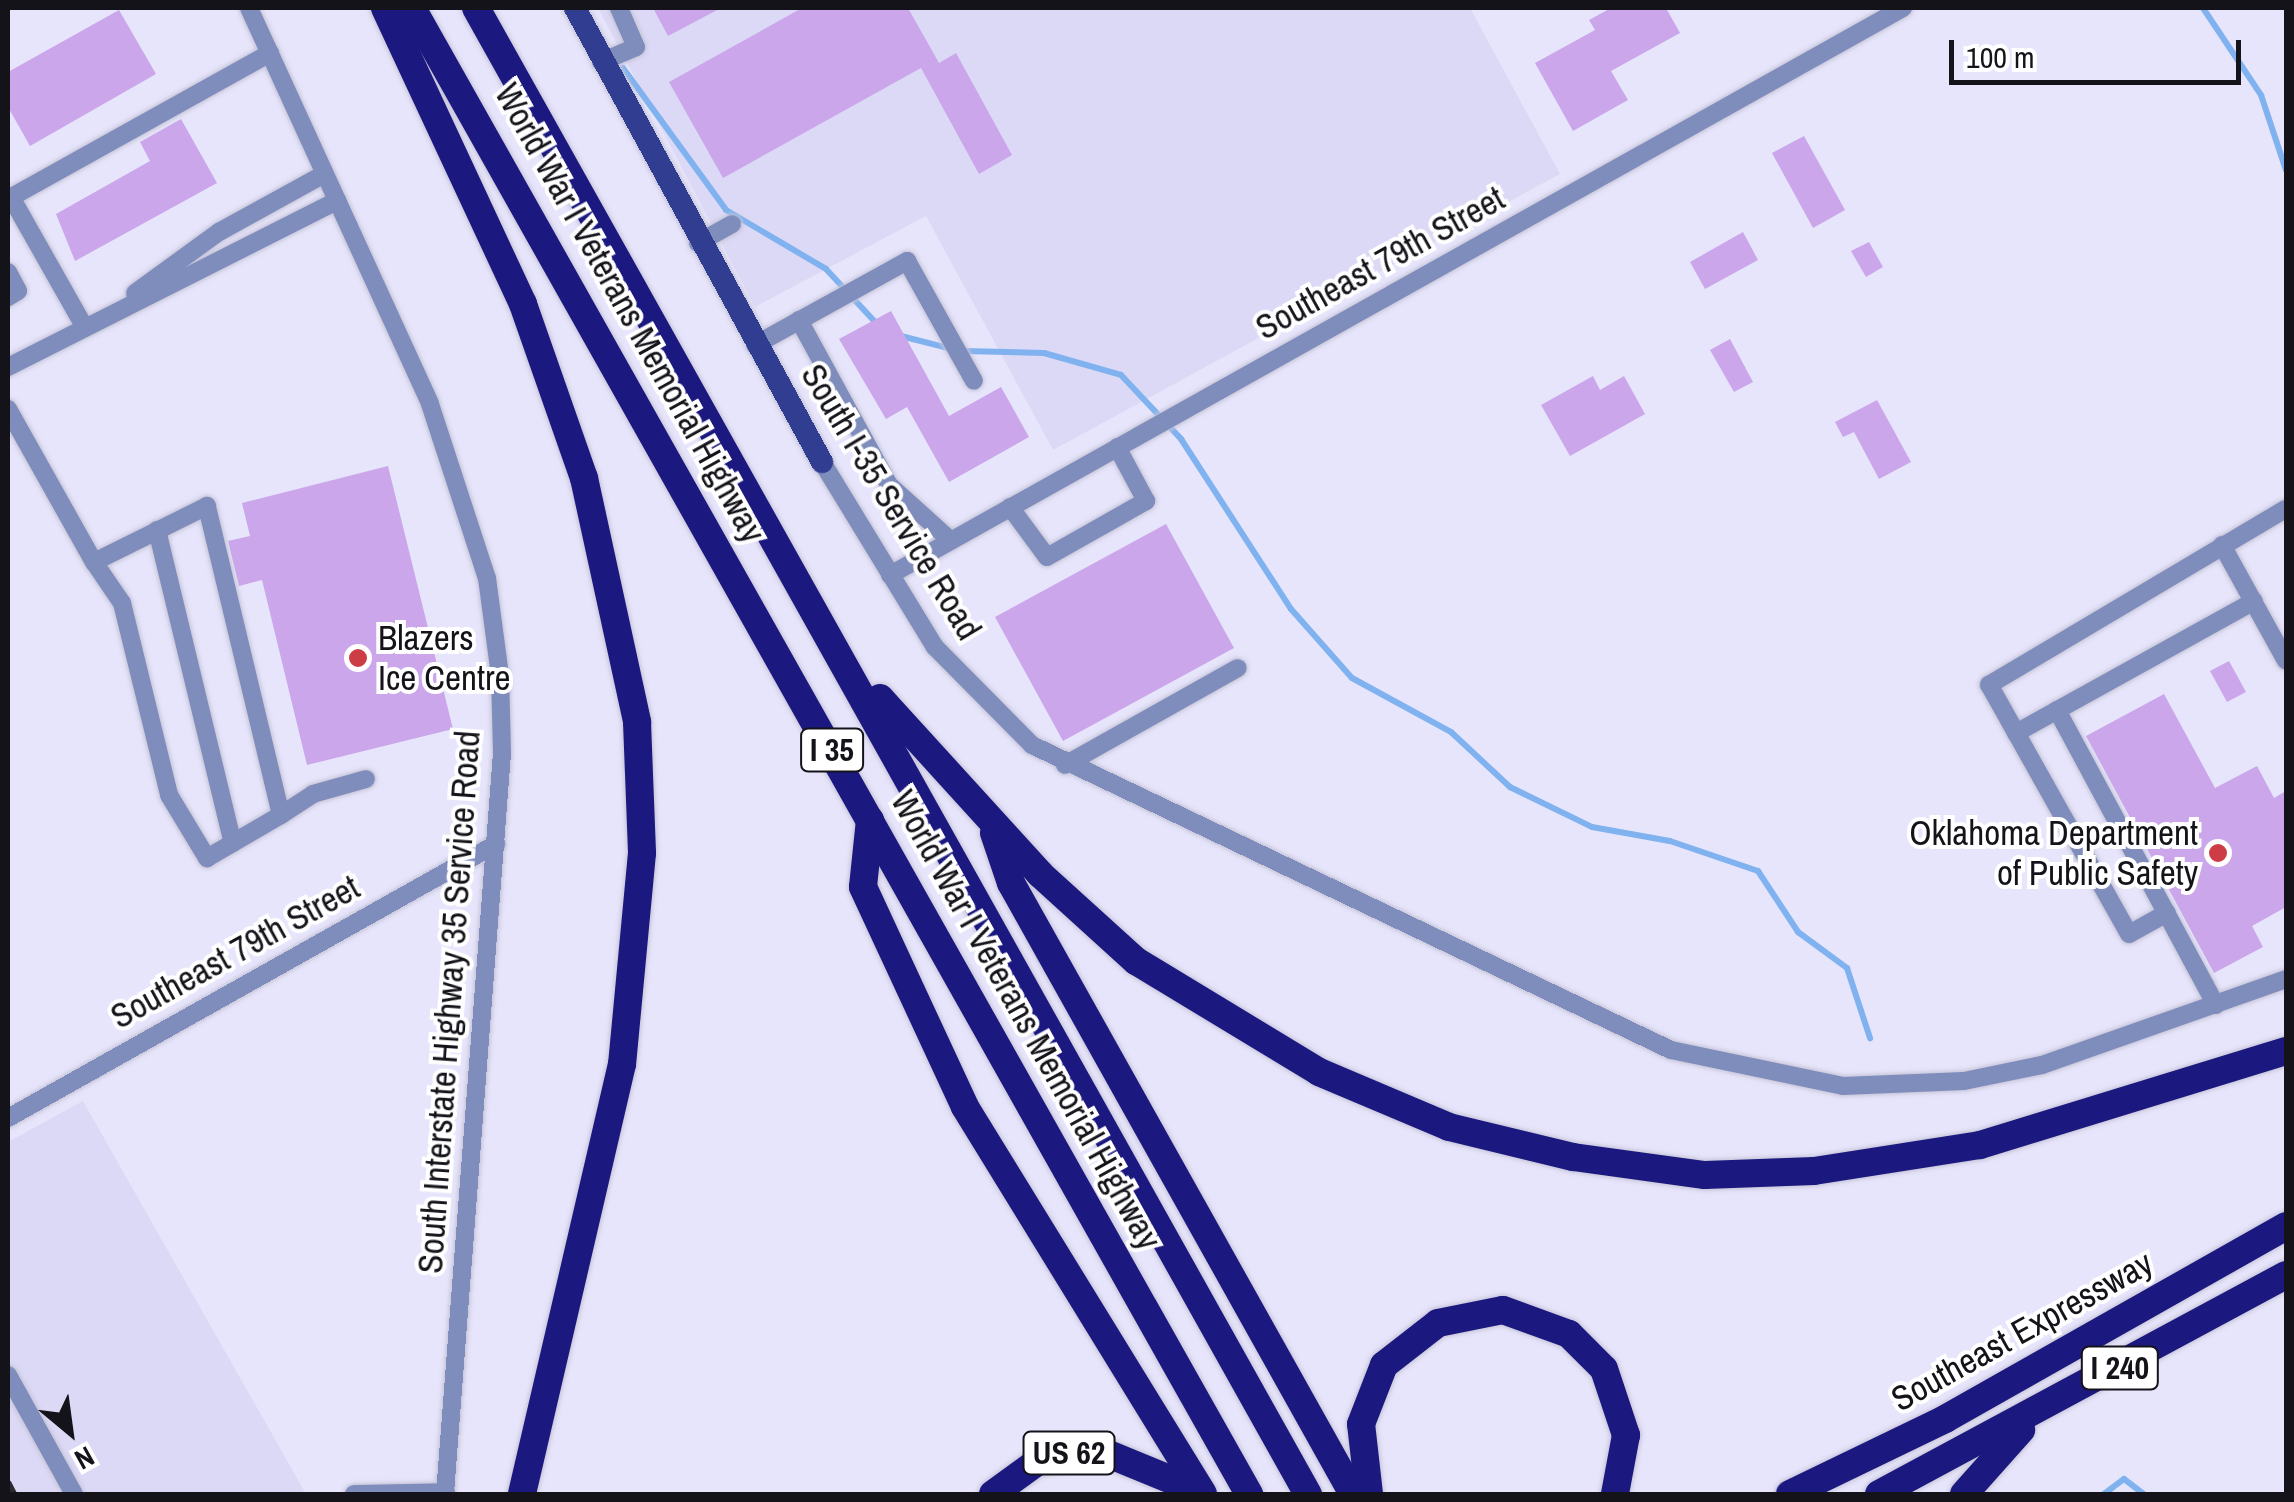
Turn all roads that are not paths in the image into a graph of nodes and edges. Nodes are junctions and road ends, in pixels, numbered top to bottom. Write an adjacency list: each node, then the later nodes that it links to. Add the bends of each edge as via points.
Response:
1 (249, 8): 8 (street)
2 (385, 8): 59 (highway, via 523,304 554,391 608,572 636,722 642,852 622,1064)
3 (412, 8): 42 (highway, World War I Veterans Memorial Highway / I 35)
4 (476, 8): 34 (highway, World War I Veterans Memorial Highway / I 35)
5 (575, 8): 9 (main road, South I-35 Service Road)
6 (619, 8): 9 (street, via 636,47)
7 (1902, 8): 24 (street, Southeast 79th Street)
8 (270, 53): 10 (street); 11 (street)
9 (601, 62): 14 (main road, South I-35 Service Road)
10 (324, 174): 12 (street); 17 (street, via 218,232)
11 (9, 198): 19 (street)
12 (337, 202): 17 (street, via 233,260); 45 (street, South Interstate Highway 35 Service Road, via 430,404 487,578 500,675)
13 (732, 224): 14 (street)
14 (698, 243): 20 (main road, South I-35 Service Road)
15 (8, 272): 16 (street, via 18,291)
16 (8, 297)
17 (112, 310): 19 (street)
18 (799, 320): 20 (street); 22 (street, via 906,261); 29 (street, via 890,485)
19 (84, 326): 21 (street)
20 (755, 345): 25 (main road, South I-35 Service Road)
21 (8, 368)
22 (974, 381)
23 (8, 409): 31 (street)
24 (1117, 447): 26 (street, Southeast 79th Street); 26 (street, via 1146,500 1047,557)
25 (822, 462): 32 (street, South I-35 Service Road)
26 (1010, 507): 29 (street, Southeast 79th Street)
27 (2286, 509): 30 (street)
28 (157, 530): 31 (street); 41 (street, via 207,506); 44 (street)
29 (950, 540): 32 (street, Southeast 79th Street)
30 (2222, 545): 33 (street); 38 (street, via 2212,559 1989,685)
31 (94, 562): 44 (street, via 122,603 169,795 207,858)
32 (890, 575): 39 (street, South I-35 Service Road, via 964,683)
33 (2254, 601): 35 (street); 37 (street)
34 (846, 660): 43 (highway); 62 (highway, World War I Veterans Memorial Highway / I 35)
35 (2286, 661)
36 (1238, 668): 39 (street)
37 (2057, 710): 38 (street); 46 (street)
38 (2016, 733): 46 (street, via 2129,934)
39 (1065, 765): 48 (street, South I-35 Service Road, via 1628,1032 1750,1072 1843,1086 1964,1081 2042,1065)
40 (366, 779): 41 (street, via 313,794)
41 (280, 815): 44 (street)
42 (870, 820): 56 (highway, via 863,886 965,1107); 61 (highway, World War I Veterans Memorial Highway / I 35)
43 (990, 820): 49 (highway, via 1136,960 1226,1021 1319,1072 1450,1127 1573,1157 1705,1175 1910,1159); 63 (highway, via 1011,882)
44 (234, 843)
45 (496, 844): 50 (street, Southeast 79th Street); 55 (street, South Interstate Highway 35 Service Road)
46 (2167, 913): 48 (street)
47 (2286, 979): 48 (street, South I-35 Service Road)
48 (2216, 1005)
49 (2286, 1051)
50 (8, 1118)
51 (2286, 1226): 66 (highway, Southeast Expressway / I 240, via 1945,1420)
52 (2286, 1276): 54 (highway, I 240)
53 (8, 1376): 57 (street)
54 (2032, 1417): 67 (highway, I 240); 68 (highway)
55 (446, 1493): 58 (street)
56 (1202, 1493): 60 (highway, US 62, via 1100,1451 1036,1462)
57 (74, 1494)
58 (354, 1494)
59 (522, 1494)
60 (993, 1494)
61 (1249, 1494)
62 (1308, 1494)
63 (1353, 1494)
64 (1369, 1494): 65 (highway, via 1360,1424 1384,1365 1438,1323 1503,1310 1570,1334 1604,1369 1626,1434)
65 (1615, 1494)
66 (1790, 1494)
67 (1880, 1494)
68 (1964, 1494)

